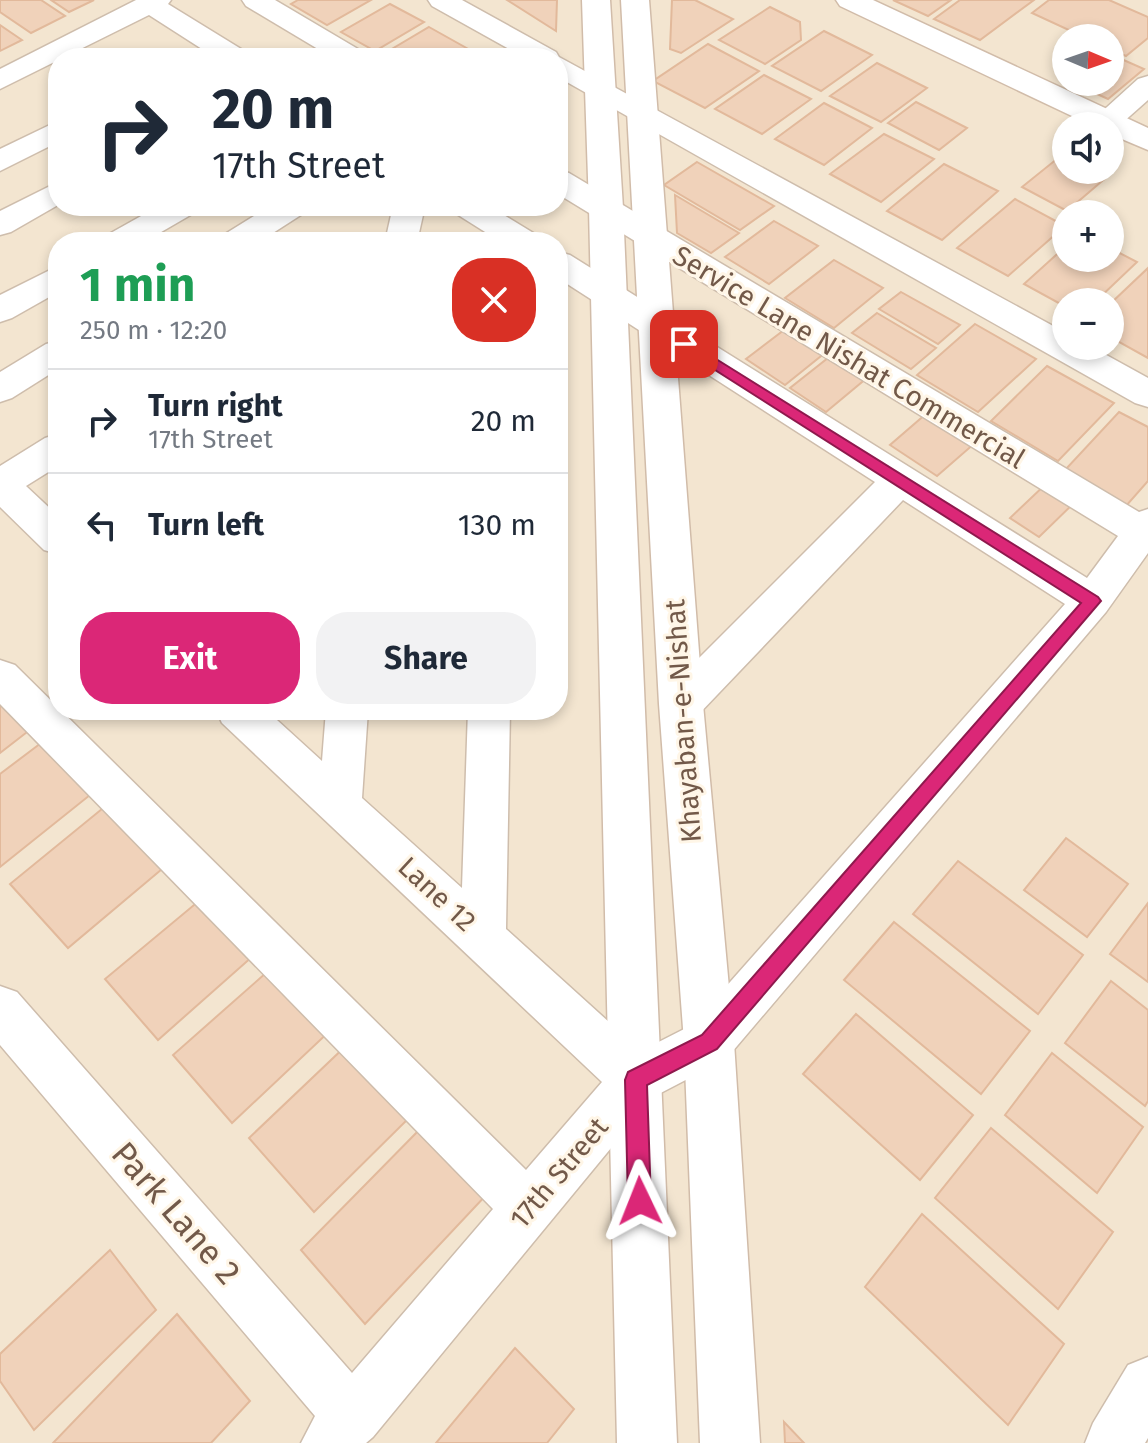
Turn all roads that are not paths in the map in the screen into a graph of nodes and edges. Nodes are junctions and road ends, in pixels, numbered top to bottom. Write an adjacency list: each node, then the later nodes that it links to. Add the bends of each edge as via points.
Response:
1 (256, 0): 10 (street)
2 (442, 0): 11 (street)
3 (596, 0): 16 (street, Khayaban-e-Nishat)
4 (635, 0): 20 (street, Khayaban-e-Nishat)
5 (817, 0): 17 (street)
6 (850, 0): 18 (street)
7 (154, 2): 8 (street); 9 (street)
8 (63, 48)
9 (206, 48)
10 (336, 48)
11 (528, 48)
12 (48, 56): 14 (street)
13 (568, 70): 16 (street)
14 (0, 80)
15 (1148, 85): 19 (street)
16 (602, 89): 20 (street); 29 (street, Khayaban-e-Nishat)
17 (1064, 112)
18 (1068, 112)
19 (1117, 112)
20 (645, 116): 37 (street, Khayaban-e-Nishat); 45 (street)
21 (1124, 134): 23 (street)
22 (48, 135): 26 (street)
23 (1148, 140)
24 (1124, 144): 25 (street)
25 (1148, 159)
26 (0, 161)
27 (568, 186): 29 (street, Service Lane Nishat Commercial)
28 (48, 198): 33 (street)
29 (606, 208): 37 (street, Service Lane Nishat Commercial); 40 (street, Khayaban-e-Nishat)
30 (166, 216): 34 (street)
31 (277, 216): 35 (street)
32 (480, 216): 36 (street)
33 (0, 225)
34 (138, 232)
35 (252, 232)
36 (502, 232)
37 (652, 239): 42 (street, Khayaban-e-Nishat); 49 (street, Service Lane Nishat Commercial)
38 (568, 269): 40 (street)
39 (48, 283): 41 (street)
40 (609, 295): 42 (street); 61 (street, Khayaban-e-Nishat)
41 (0, 310)
42 (657, 327): 47 (street); 53 (street, Khayaban-e-Nishat)
43 (48, 359): 44 (street)
44 (0, 389)
45 (1148, 394)
46 (48, 454): 48 (street)
47 (899, 481): 51 (street); 53 (street)
48 (0, 484): 50 (street)
49 (1144, 528): 51 (street, 17th Street)
50 (48, 530)
51 (1092, 601): 60 (street, 17th Street)
52 (0, 677): 62 (street)
53 (681, 704): 60 (street, Khayaban-e-Nishat)
54 (248, 720): 57 (street, Lane 12)
55 (346, 720): 57 (street)
56 (489, 720): 58 (street)
57 (340, 804): 58 (street, Lane 12)
58 (483, 936): 61 (street, Lane 12)
59 (0, 1009): 64 (street, Park Lane 2)
60 (709, 1042): 61 (street, 17th Street); 66 (street, Khayaban-e-Nishat)
61 (636, 1080): 62 (street, 17th Street); 65 (street, Khayaban-e-Nishat)
62 (529, 1209): 64 (street, 17th Street)
63 (1148, 1385): 67 (street)
64 (341, 1430)
65 (647, 1443)
66 (730, 1443)
67 (1113, 1443)

